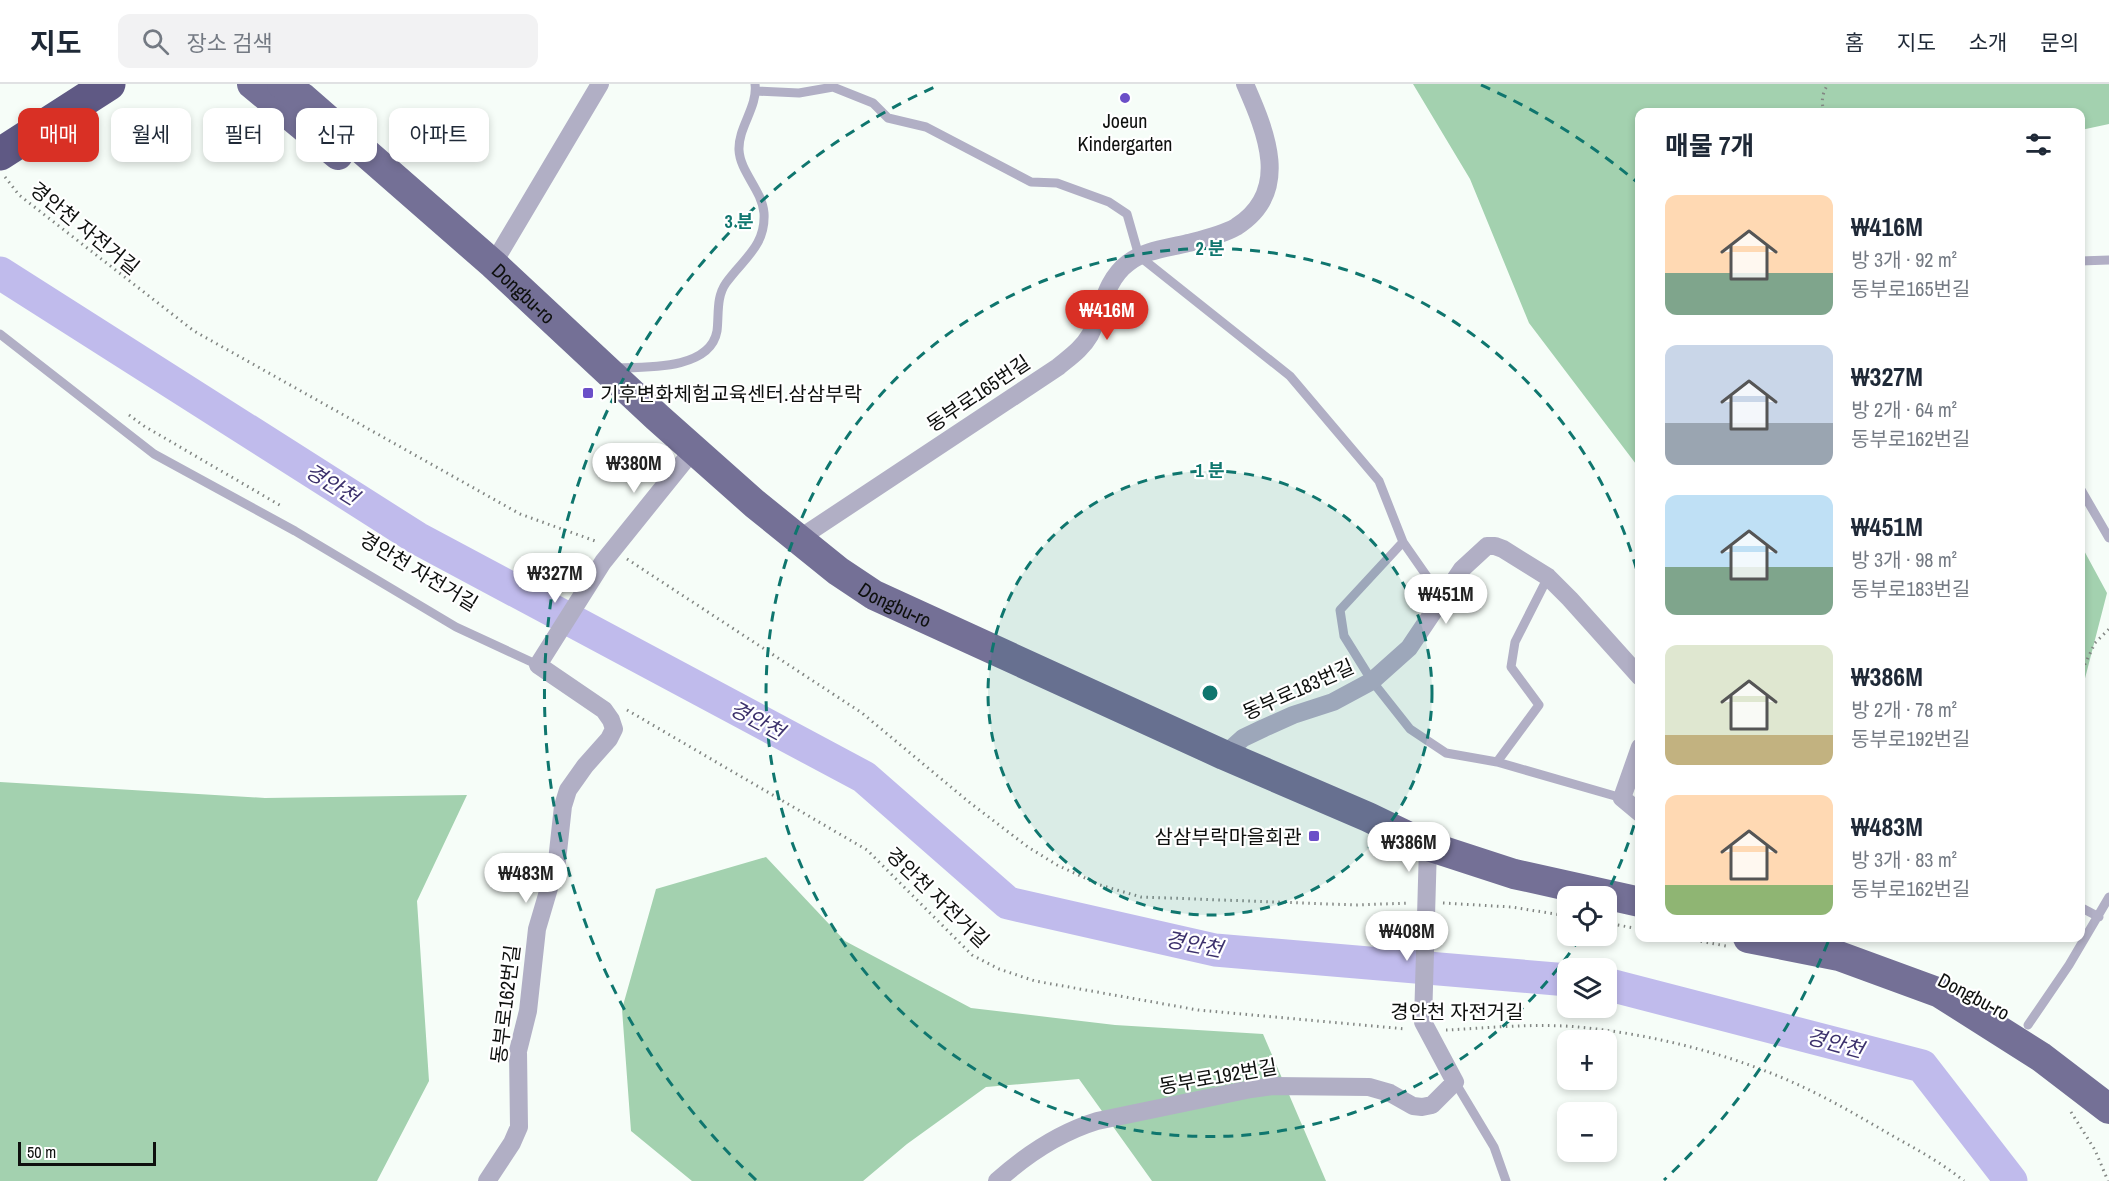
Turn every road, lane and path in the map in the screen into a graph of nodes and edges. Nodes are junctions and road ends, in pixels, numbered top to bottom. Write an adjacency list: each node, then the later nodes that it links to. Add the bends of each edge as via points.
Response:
1 (70, 84): 10 (highway)
2 (109, 84): 11 (highway)
3 (252, 84): 20 (main road)
4 (282, 84): 16 (main road, Dongbu-ro)
5 (600, 84): 16 (street)
6 (1245, 84): 13 (street, 동부로165번길, via 1267,138 1270,159 1266,193 1260,206 1234,228)
7 (1828, 84): 9 (path)
8 (756, 87): 13 (lane, via 799,93 833,87 873,103 888,118 926,127 1031,182 1058,183 1109,202 1127,214); 18 (lane, via 739,150 760,198 764,225 749,258 720,293 716,335 708,349 690,360 668,366)
9 (1823, 108)
10 (0, 130)
11 (0, 154)
12 (0, 171): 26 (path, 경안천 자전거길, via 26,201 194,332 520,514 595,541)
13 (1139, 256): 24 (street, 동부로165번길, via 1115,276 1090,335 1079,350); 25 (lane, via 1290,376 1379,481)
14 (2109, 260): 15 (lane)
15 (2085, 261)
16 (493, 264): 18 (main road, Dongbu-ro)
17 (0, 334): 31 (lane, via 154,454 295,531 456,627)
18 (605, 368): 20 (main road, Dongbu-ro)
19 (125, 412): 22 (path)
20 (691, 453): 24 (main road, Dongbu-ro); 26 (street); 40 (main road, via 790,549 873,606)
21 (2085, 497): 23 (lane)
22 (288, 510)
23 (2109, 538)
24 (797, 540): 35 (main road, Dongbu-ro, via 874,595)
25 (1403, 542): 28 (lane); 33 (lane, via 1340,610 1344,636)
26 (607, 556): 31 (street); 44 (path, 경안천 자전거길, via 862,713 1028,847 1100,885 1141,897 1356,905)
27 (1548, 577): 28 (street, 동부로183번길, via 1503,549 1487,546 1462,569); 32 (street, 동부로183번길); 37 (lane, via 1515,642 1511,667 1539,705)
28 (1442, 598): 33 (street, 동부로183번길, via 1409,648)
29 (2109, 629): 30 (path, via 2095,643)
30 (2085, 664)
31 (538, 665): 62 (street, 동부로162번길, via 604,710 614,729 568,790 563,806 557,861 537,930 528,1011 518,1051 519,1127)
32 (1635, 672)
33 (1372, 681): 35 (street, 동부로183번길, via 1333,702 1243,738); 37 (lane, via 1410,729 1446,753)
34 (619, 705): 57 (path, 경안천 자전거길, via 867,850 965,949 999,969 1035,981 1198,1010)
35 (1224, 755): 40 (main road, Dongbu-ro, via 1368,817)
36 (1635, 761): 38 (street)
37 (1497, 762): 38 (lane)
38 (1622, 798): 39 (street)
39 (1635, 809)
40 (1428, 853): 42 (main road, via 1510,888); 43 (main road, Dongbu-ro); 44 (street)
41 (2109, 897): 49 (lane)
42 (1557, 898)
43 (1635, 901)
44 (1426, 902): 47 (path, 경안천 자전거길); 57 (street)
45 (1617, 910): 48 (main road)
46 (2085, 910): 49 (lane)
47 (1557, 914)
48 (1635, 914)
49 (2099, 917): 52 (lane)
50 (1617, 925): 51 (path)
51 (1635, 928)
52 (2085, 939)
53 (1739, 942): 60 (main road, via 1839,956 1940,993 2041,1057)
54 (1840, 942): 56 (main road, Dongbu-ro, via 1906,961)
55 (2083, 942): 56 (lane)
56 (2028, 1025): 59 (main road, Dongbu-ro)
57 (1426, 1026): 58 (street); 65 (path, 경안천 자전거길, via 1578,1027 1707,1052 1803,1087 1949,1168)
58 (1455, 1082): 63 (street, 동부로192번길, via 1432,1105 1422,1107 1369,1086 1273,1086 1096,1121 1058,1136); 64 (lane, via 1494,1148)
59 (2109, 1087)
60 (2109, 1109)
61 (2070, 1110): 66 (path, via 2095,1150)
62 (487, 1181)
63 (997, 1181)
64 (1506, 1181)
65 (1964, 1181)
66 (2108, 1181)

